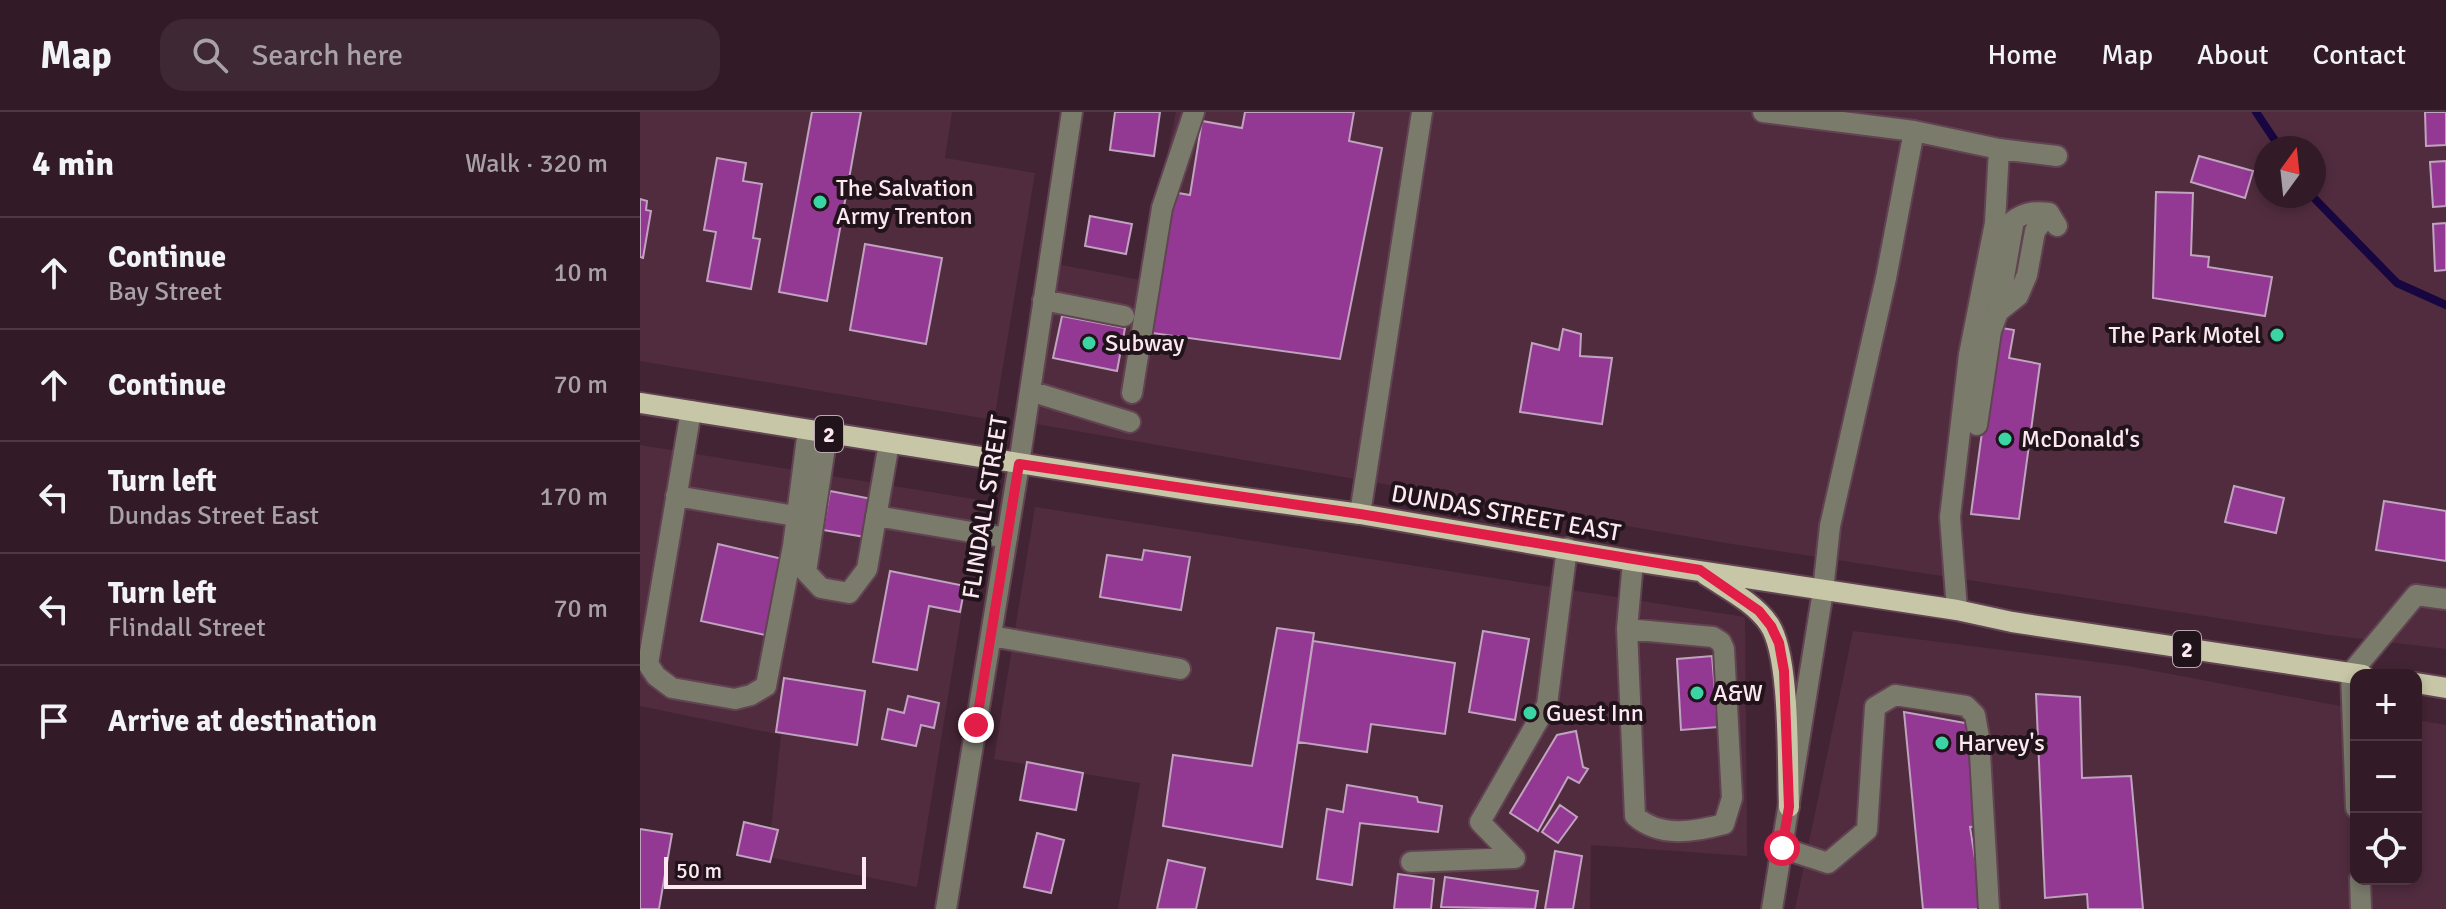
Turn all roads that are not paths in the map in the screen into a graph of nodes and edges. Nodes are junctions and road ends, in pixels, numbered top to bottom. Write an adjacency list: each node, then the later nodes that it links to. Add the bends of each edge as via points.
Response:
1 (1072, 112): 9 (street, FLINDALL STREET)
2 (1194, 112): 12 (street, via 1162,208)
3 (1422, 112): 21 (street)
4 (1763, 112): 5 (street)
5 (1914, 131): 6 (street); 28 (street, via 1836,493)
6 (1999, 149): 7 (street); 30 (street, via 1995,223 1969,355 1950,517)
7 (2057, 156)
8 (2053, 219): 16 (street, via 2035,231 2018,296 1998,312)
9 (1043, 300): 10 (street); 11 (street, FLINDALL STREET)
10 (1124, 316)
11 (1030, 391): 15 (street); 19 (street, FLINDALL STREET)
12 (1132, 393)
13 (640, 403): 14 (main road, DUNDAS STREET EAST / 2)
14 (691, 411): 17 (main road, DUNDAS STREET EAST / 2); 20 (street)
15 (1130, 422)
16 (1977, 425)
17 (818, 432): 18 (main road, DUNDAS STREET EAST / 2); 22 (street); 23 (street, via 806,572 821,588 849,593 867,569)
18 (889, 443): 19 (main road, DUNDAS STREET EAST / 2); 23 (street)
19 (1019, 464): 21 (main road, DUNDAS STREET EAST / 2); 24 (street, FLINDALL STREET)
20 (676, 496): 22 (street); 22 (street, via 648,664 672,688 735,699 766,686)
21 (1360, 514): 25 (main road, DUNDAS STREET EAST / 2)
22 (795, 516)
23 (876, 516): 24 (street)
24 (1007, 538): 32 (street, FLINDALL STREET)
25 (1567, 548): 26 (main road, DUNDAS STREET EAST / 2); 40 (street, via 1547,705 1480,822 1515,858)
26 (1633, 561): 27 (main road, DUNDAS STREET EAST / 2); 31 (street)
27 (1700, 570): 28 (main road, DUNDAS STREET EAST / 2); 38 (main road, via 1759,611 1779,643)
28 (1823, 591): 30 (main road, DUNDAS STREET EAST / 2); 38 (street)
29 (2446, 599): 34 (street, via 2416,595)
30 (1957, 610): 35 (main road, DUNDAS STREET EAST / 2)
31 (1627, 629): 31 (street, via 1635,816 1664,831 1699,831 1724,824 1732,798 1721,642)
32 (991, 636): 33 (street); 42 (street, FLINDALL STREET)
33 (1180, 669)
34 (2361, 669)
35 (2350, 673)
36 (2422, 684): 37 (main road)
37 (2446, 688)
38 (1789, 807): 39 (street)
39 (1782, 848): 43 (street); 44 (street, via 1828,863 1867,830 1875,707 1895,695 1966,706 1975,715 1979,737)
40 (1411, 862)
41 (2360, 885): 45 (street)
42 (946, 909)
43 (1772, 909)
44 (1989, 909)
45 (2361, 909)

